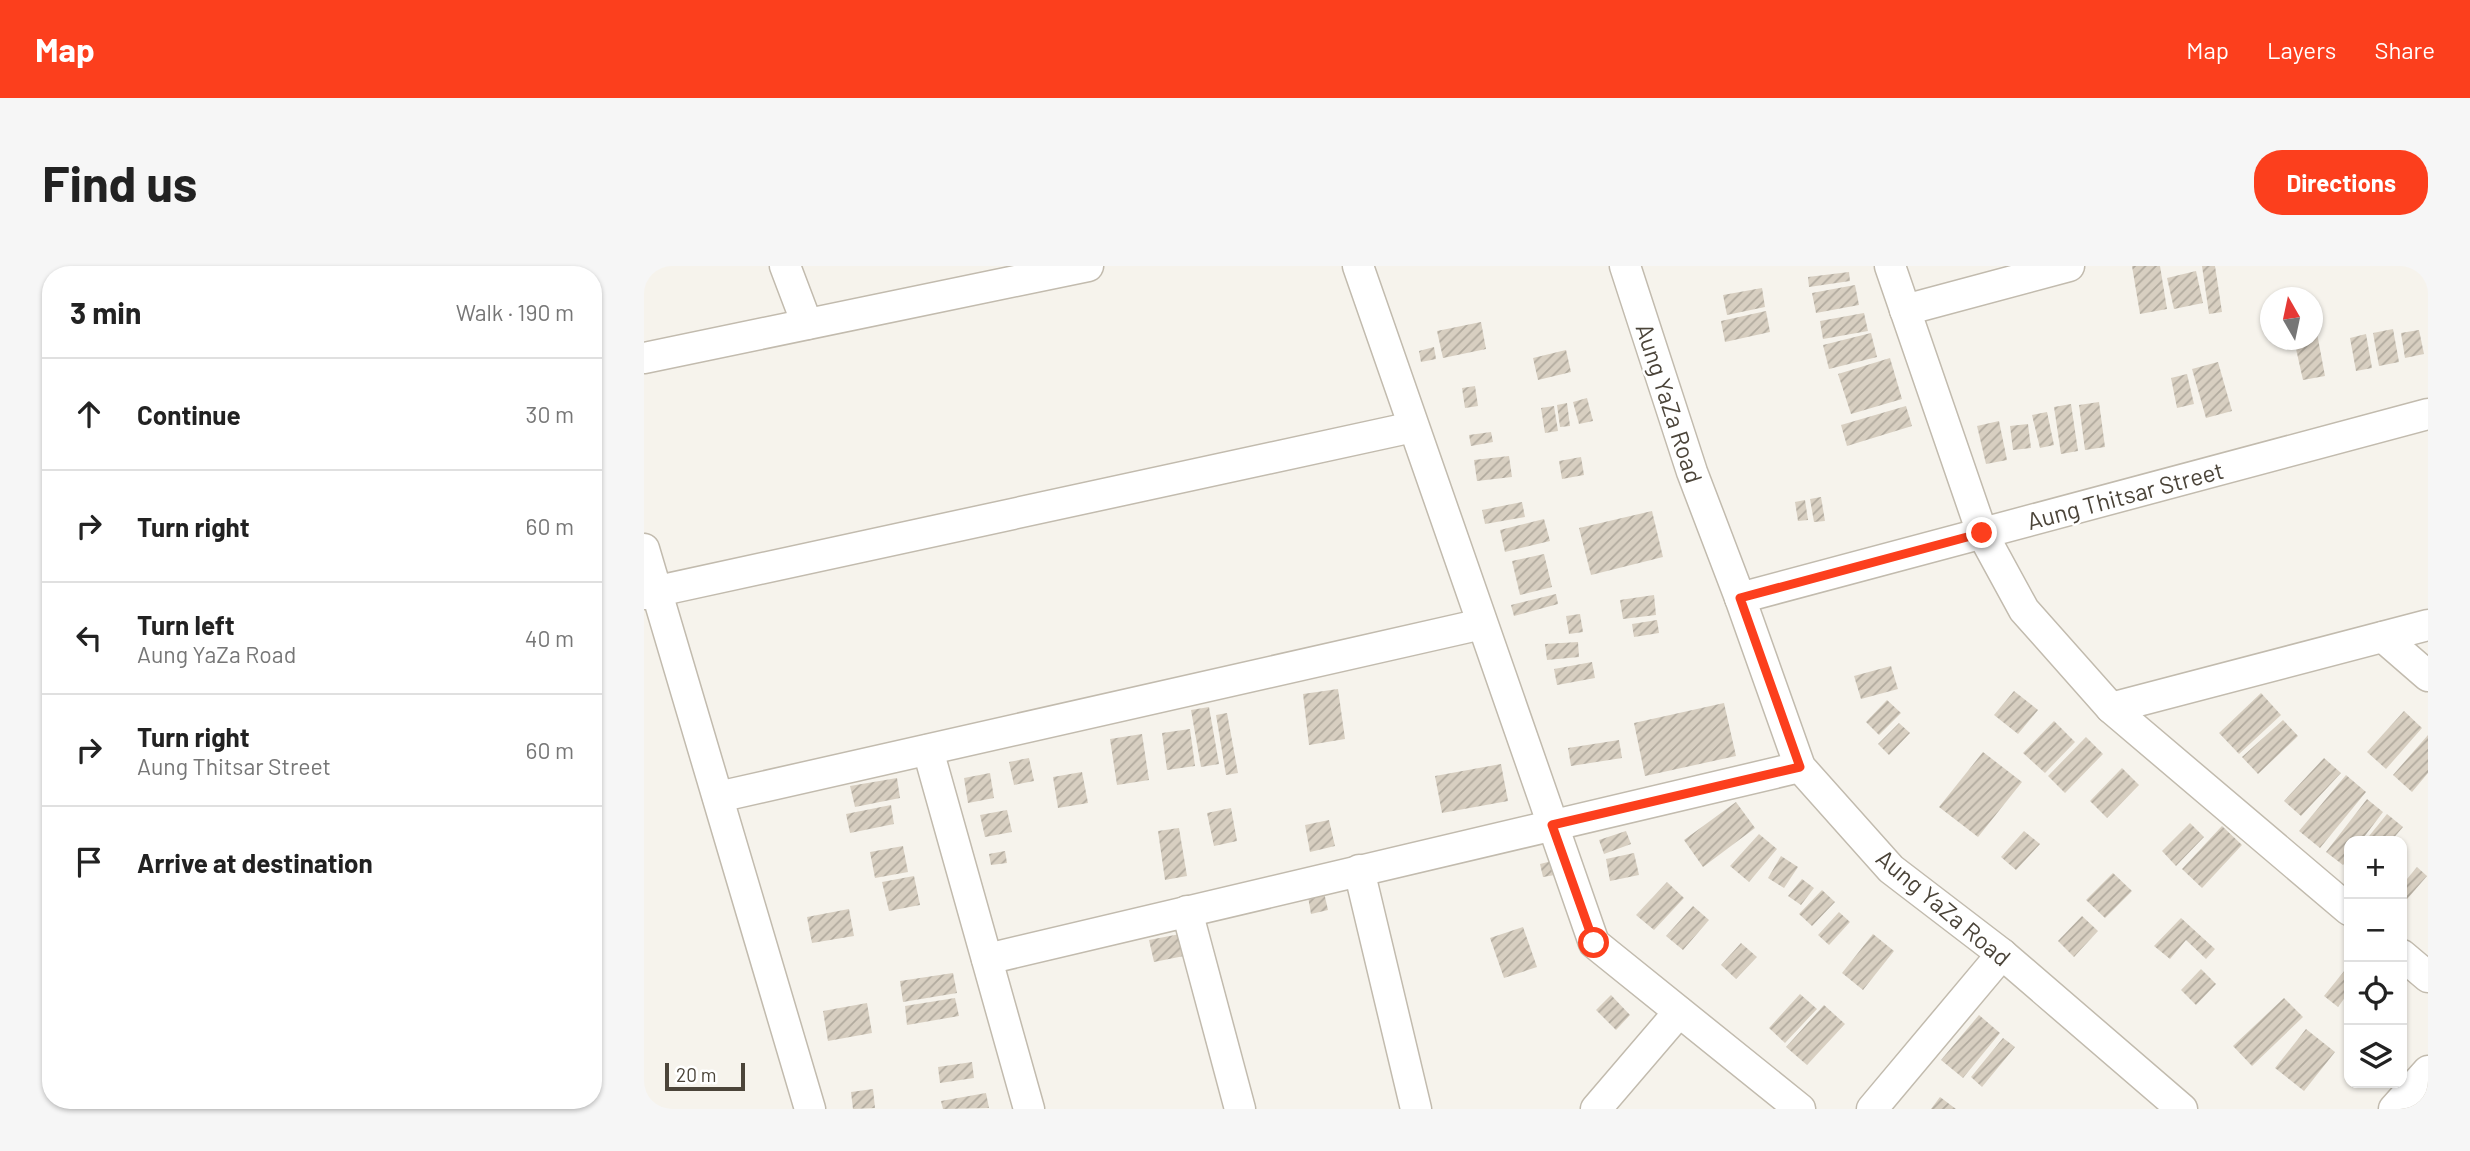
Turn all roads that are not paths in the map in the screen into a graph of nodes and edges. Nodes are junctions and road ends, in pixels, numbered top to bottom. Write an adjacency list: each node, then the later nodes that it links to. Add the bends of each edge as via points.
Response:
1 (785, 266): 9 (street)
2 (1087, 266): 7 (street)
3 (1358, 266): 12 (street)
4 (1626, 266): 16 (street, Aung YaZa Road, via 1692,472)
5 (1890, 266): 8 (street)
6 (2069, 266): 8 (street)
7 (997, 275): 9 (street)
8 (1905, 310): 13 (street)
9 (807, 324): 10 (street)
10 (644, 358)
11 (2428, 414): 13 (street, Aung Thitsar Street)
12 (1413, 427): 15 (street); 17 (street)
13 (1982, 533): 16 (street, Aung Thitsar Street); 21 (street, via 2024,610)
14 (644, 549): 15 (street)
15 (650, 593): 24 (street)
16 (1740, 598): 23 (street, Aung YaZa Road)
17 (1482, 624): 22 (street); 25 (street)
18 (2428, 625): 19 (street)
19 (2383, 637): 20 (street); 21 (street)
20 (2428, 676)
21 (2111, 708): 27 (street)
22 (929, 750): 24 (street); 30 (street)
23 (1800, 767): 25 (street); 29 (street, Aung YaZa Road, via 1891,869)
24 (718, 797): 35 (street)
25 (1552, 825): 26 (street); 33 (street, via 1594,943)
26 (1359, 870): 28 (street); 38 (street)
27 (2344, 906)
28 (1187, 911): 30 (street); 37 (street)
29 (2001, 954): 41 (street); 42 (street, Aung YaZa Road)
30 (987, 959): 36 (street)
31 (2407, 959): 32 (street)
32 (2428, 977)
33 (1679, 1012): 39 (street); 40 (street)
34 (2428, 1071): 43 (street)
35 (810, 1109)
36 (1029, 1109)
37 (1240, 1109)
38 (1416, 1109)
39 (1597, 1109)
40 (1800, 1109)
41 (1872, 1109)
42 (2182, 1109)
43 (2394, 1109)

